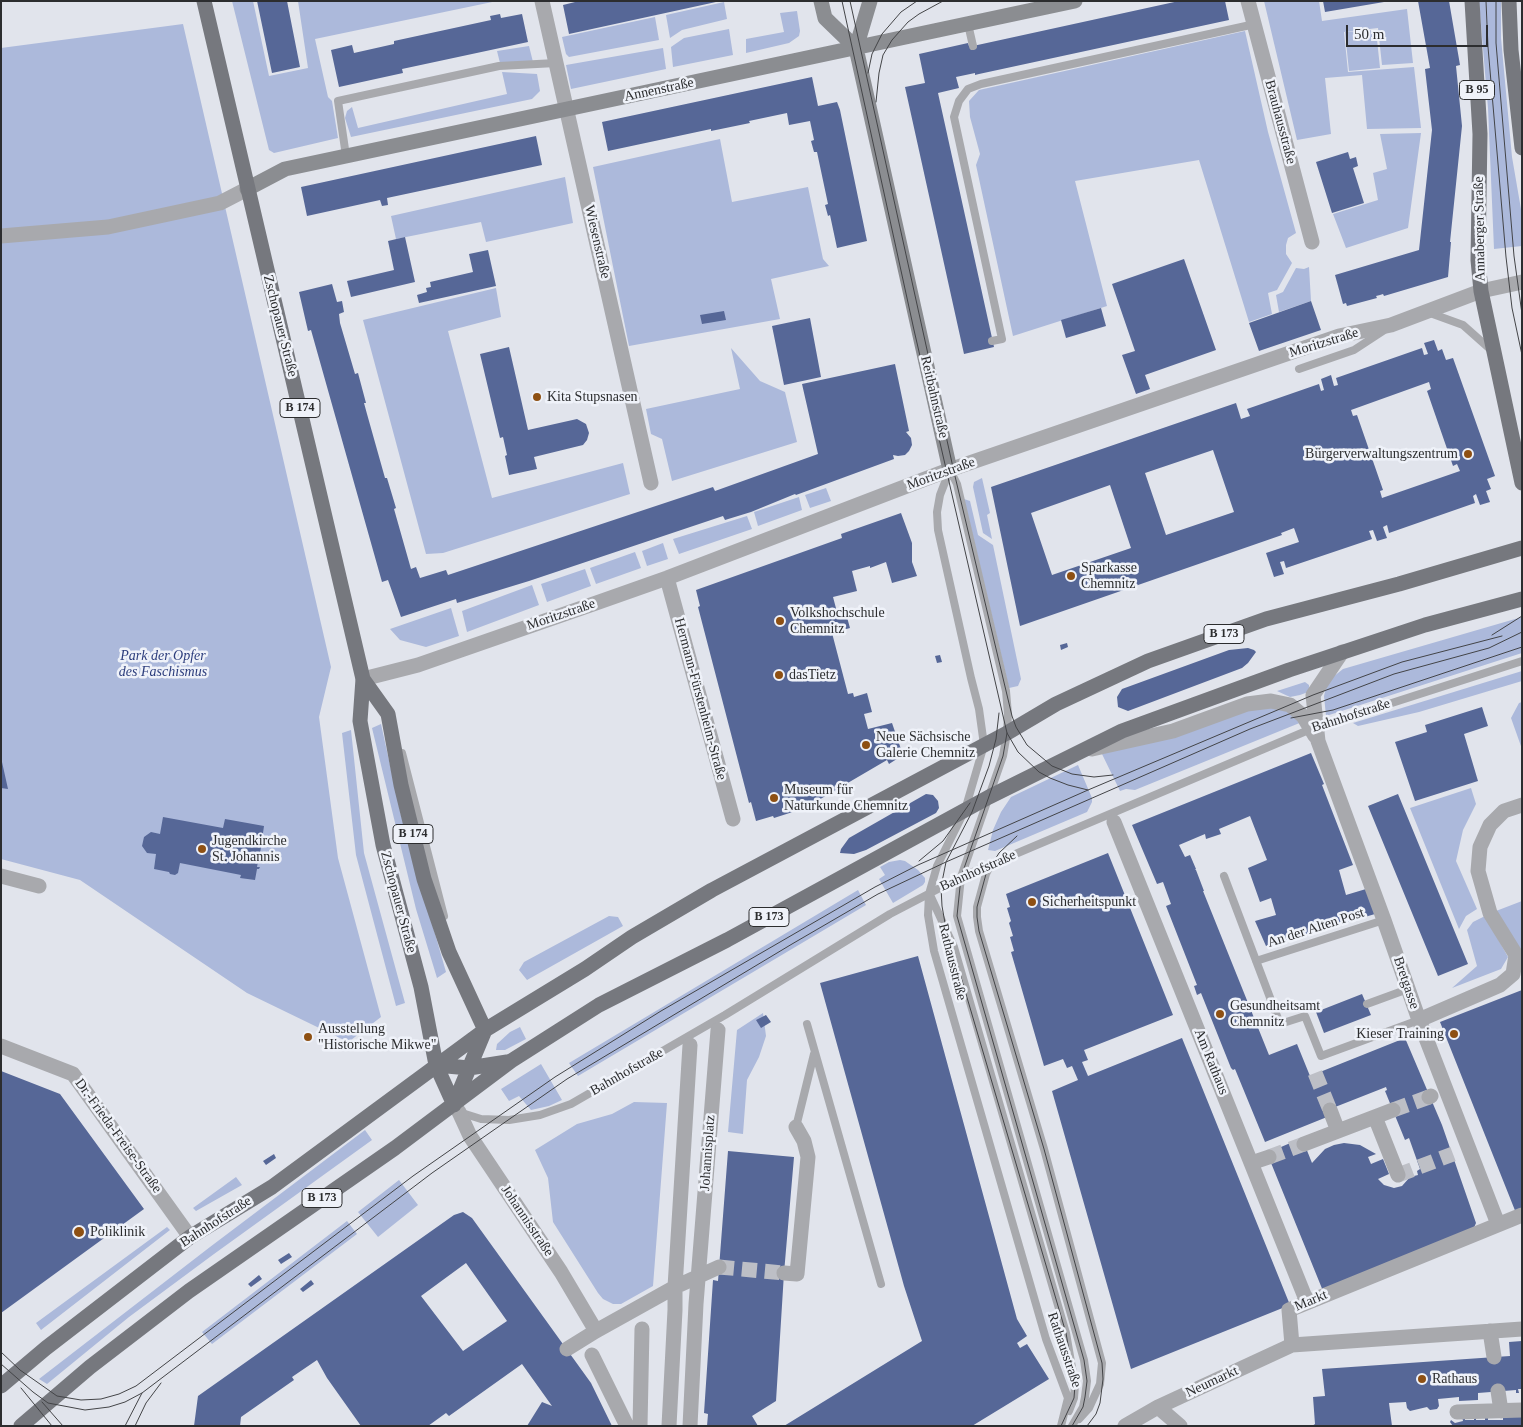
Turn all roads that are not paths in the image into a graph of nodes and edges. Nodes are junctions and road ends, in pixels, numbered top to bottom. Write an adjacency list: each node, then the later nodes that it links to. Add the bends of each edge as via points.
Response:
1 (204, 1): 18 (main road, Zschopauer Straße / B 174)
2 (542, 1): 13 (street, Wiesenstraße)
3 (821, 1): 12 (street, via 826,18)
4 (870, 1): 12 (street, Reitbahnstraße)
5 (1075, 1): 9 (street, Annenstraße)
6 (1248, 1): 10 (street, Brauhausstraße)
7 (1472, 1): 22 (main road, Annaberger Straße / B 95, via 1480,134 1478,251)
8 (1509, 1): 14 (main road, B 95, via 1510,50)
9 (968, 24): 11 (lane); 12 (street, Annenstraße)
10 (1255, 24): 20 (street, Brauhausstraße); 25 (lane, via 968,89 959,101 954,117 1002,339)
11 (973, 46)
12 (856, 48): 15 (street, Annenstraße); 28 (street, Reitbahnstraße)
13 (556, 63): 15 (street, Wiesenstraße); 17 (lane, via 499,66 338,101)
14 (1518, 87): 16 (main road, B 95)
15 (566, 109): 17 (street, Annenstraße); 29 (street, Wiesenstraße)
16 (1522, 144)
17 (346, 156): 18 (street, Annenstraße, via 285,169)
18 (247, 188): 19 (street, via 220,203 108,226); 36 (main road, Zschopauer Straße / B 174)
19 (1, 236)
20 (1312, 242)
21 (1522, 282): 22 (street, Moritzstraße)
22 (1481, 291): 23 (street, Moritzstraße); 26 (main road, Annaberger Straße / B 95)
23 (1426, 312): 24 (street, Moritzstraße); 26 (lane, via 1463,325)
24 (1391, 325): 27 (lane, via 1354,350); 28 (street, Moritzstraße, via 1338,336)
25 (992, 341)
26 (1494, 352): 30 (main road, Annaberger Straße / B 95)
27 (1299, 369)
28 (950, 470): 32 (street, Moritzstraße); 38 (lane, Rathausstraße, via 957,484 1006,691); 39 (lane, via 940,495 938,530 980,709)
29 (651, 482)
30 (1522, 483)
31 (1522, 548): 38 (main road, Bahnhofstraße / B 173, via 1266,619 1148,661 1056,704)
32 (667, 578): 36 (street, Moritzstraße, via 418,665); 44 (street, Hermann-Fürstenheim-Straße)
33 (1522, 598): 34 (main road, B 173)
34 (1342, 652): 37 (street, Bretgasse, via 1313,695); 40 (main road, B 173, via 1174,711)
35 (1522, 661): 37 (lane, Bahnhofstraße)
36 (364, 679): 58 (main road, Zschopauer Straße / B 174, via 388,714 424,879 449,952); 64 (main road, Zschopauer Straße / B 174, via 360,721 370,776 383,845 420,987)
37 (1315, 732): 40 (street, Bretgasse, via 1290,705 1271,701 1246,704 1174,731); 46 (lane, Bahnhofstraße); 52 (street, Bretgasse)
38 (1007, 734): 39 (main road, Bahnhofstraße / B 173); 41 (lane, Rathausstraße)
39 (984, 745): 43 (lane); 58 (main road, Bahnhofstraße / B 173, via 704,895)
40 (1081, 751): 41 (main road, B 173)
41 (989, 797): 43 (main road, B 173); 49 (lane, Rathausstraße)
42 (1522, 805): 56 (street, via 1504,811 1490,825 1480,847 1478,871 1490,912 1516,955 1513,974 1500,985)
43 (965, 810): 51 (lane, via 938,866); 63 (main road, B 173, via 727,940 599,1005)
44 (733, 819)
45 (1114, 822): 74 (street, Am Rathaus)
46 (991, 864): 49 (lane, Bahnhofstraße); 105 (lane, Rathausstraße, via 976,917 1102,1363 1100,1384 1089,1408)
47 (1, 876): 50 (street)
48 (1224, 876): 53 (lane)
49 (961, 877): 51 (lane, Bahnhofstraße); 105 (lane, Rathausstraße, via 958,925 1084,1360 1085,1397)
50 (39, 886)
51 (929, 894): 66 (lane, Bahnhofstraße, via 874,923 579,1100 540,1115 509,1120 481,1120); 104 (lane, Rathausstraße, via 928,915 934,951 1046,1339 1068,1398); 104 (lane, Rathausstraße, via 954,947 1066,1333 1075,1385 1074,1398)
52 (1384, 920): 53 (lane, An der Alten Post); 54 (street, Bretgasse)
53 (1256, 961): 56 (lane, via 1280,1024 1305,1016 1321,1056)
54 (1408, 989): 55 (lane); 56 (street, Bretgasse)
55 (1367, 1004)
56 (1419, 1020): 77 (street, Bretgasse)
57 (806, 1024): 62 (lane)
58 (485, 1030): 64 (main road, Bahnhofstraße / B 173); 65 (main road)
59 (718, 1030): 81 (street, Johannisplatz)
60 (690, 1045): 83 (street, Johannisplatz)
61 (1, 1046): 78 (street, Dr.-Frieda-Freise-Straße, via 73,1074)
62 (814, 1053): 70 (lane); 82 (lane)
63 (511, 1061): 65 (main road); 66 (main road, B 173)
64 (436, 1065): 65 (main road); 66 (main road, Zschopauer Straße); 78 (main road, Bahnhofstraße / B 173, via 272,1187)
65 (469, 1068): 66 (main road)
66 (457, 1108): 87 (street, Johannisstraße, via 470,1136); 99 (main road, B 173, via 189,1291 90,1367)
67 (1330, 1110): 71 (street)
68 (1393, 1110): 69 (street)
69 (1375, 1117): 71 (street); 75 (street)
70 (796, 1127): 80 (street, via 808,1157 798,1274)
71 (1338, 1131): 72 (street)
72 (1304, 1144)
73 (1269, 1157): 74 (street)
74 (1251, 1164): 84 (street, Am Rathaus)
75 (1398, 1175)
76 (1522, 1215): 77 (street, Markt)
77 (1498, 1224): 84 (street, Markt)
78 (190, 1237): 93 (main road, Bahnhofstraße / B 173)
79 (719, 1267): 81 (street)
80 (784, 1273)
81 (699, 1276): 83 (street); 103 (street, Johannisplatz)
82 (881, 1284)
83 (675, 1288): 87 (street); 102 (street, Johannisplatz)
84 (1307, 1302): 89 (street, Markt, via 1289,1310)
85 (642, 1329): 101 (street)
86 (1522, 1329): 88 (street)
87 (596, 1330): 90 (street)
88 (1490, 1331): 89 (street); 92 (street)
89 (1292, 1346): 95 (street, Neumarkt)
90 (567, 1349)
91 (592, 1355): 100 (street)
92 (1494, 1357)
93 (1, 1386)
94 (1498, 1391): 97 (street)
95 (1158, 1407): 106 (street, Neumarkt); 107 (street); 108 (street); 109 (street)
96 (1522, 1410): 97 (street)
97 (1501, 1411): 98 (street)
98 (1457, 1412)
99 (21, 1426)
100 (627, 1426)
101 (640, 1426)
102 (669, 1426)
103 (690, 1426)
104 (1061, 1426)
105 (1072, 1426)
106 (1125, 1426)
107 (1153, 1426)
108 (1166, 1426)
109 (1180, 1426)

